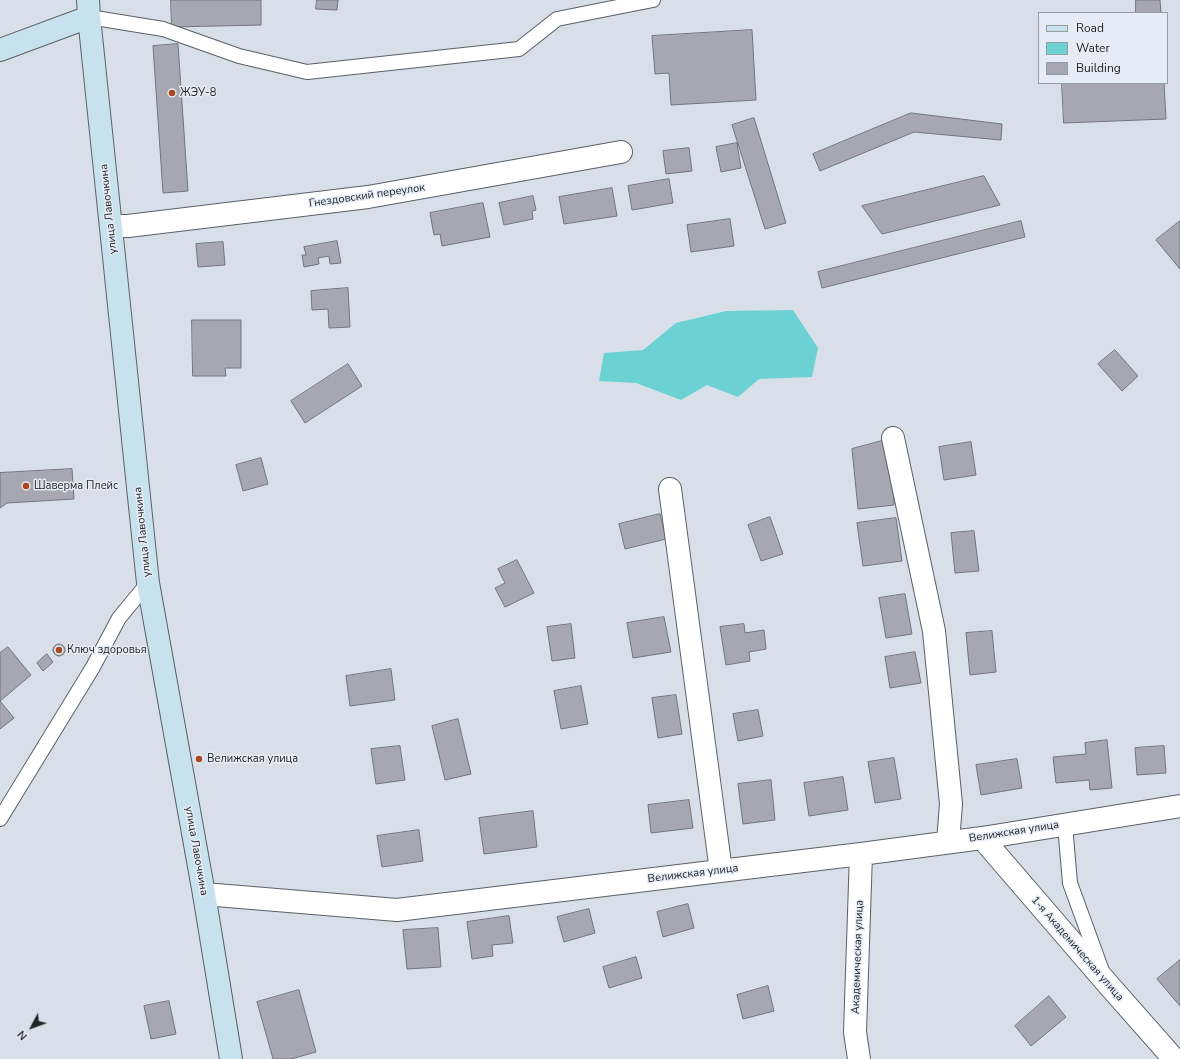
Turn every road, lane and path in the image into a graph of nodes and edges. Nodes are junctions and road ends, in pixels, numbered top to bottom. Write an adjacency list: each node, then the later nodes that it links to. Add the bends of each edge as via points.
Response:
1 (653, 0): 2 (lane, via 557,19 519,49 307,72 239,56 162,29)
2 (88, 8): 3 (main road); 5 (main road, улица Лавочкина)
3 (0, 50)
4 (621, 152): 5 (street, Гнездовский переулок, via 368,197)
5 (111, 226): 8 (main road, улица Лавочкина)
6 (893, 438): 13 (street, via 934,631 952,804)
7 (670, 489): 15 (street)
8 (148, 583): 10 (lane, via 119,618 93,667); 16 (main road, улица Лавочкина)
9 (1180, 806): 11 (street, Велижская улица)
10 (0, 819)
11 (1064, 825): 12 (street, Велижская улица); 17 (lane, via 1070,883)
12 (982, 838): 13 (street, Велижская улица); 17 (street, 1-я Академическая улица)
13 (948, 842): 14 (street, Велижская улица)
14 (861, 854): 15 (street, Велижская улица); 19 (street, Академическая улица, via 855,1032)
15 (721, 871): 16 (street, Велижская улица, via 397,910)
16 (204, 894): 18 (main road, улица Лавочкина)
17 (1106, 982): 20 (street, 1-я Академическая улица)
18 (231, 1059)
19 (859, 1059)
20 (1174, 1059)

